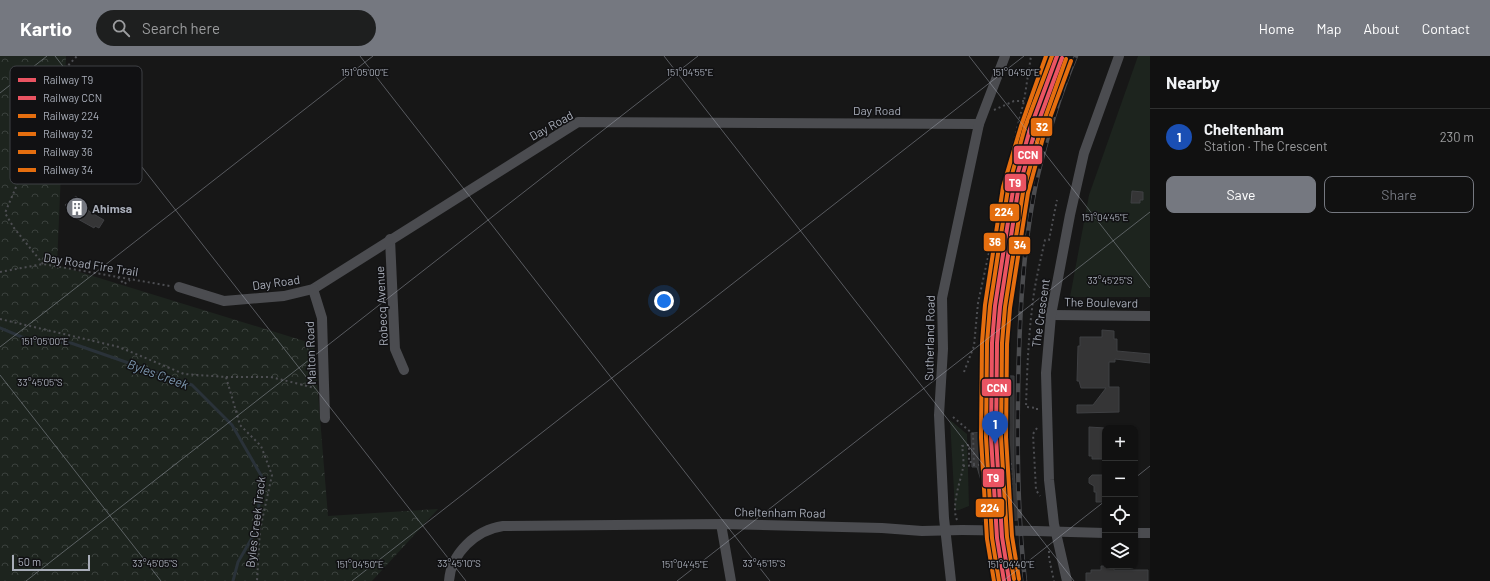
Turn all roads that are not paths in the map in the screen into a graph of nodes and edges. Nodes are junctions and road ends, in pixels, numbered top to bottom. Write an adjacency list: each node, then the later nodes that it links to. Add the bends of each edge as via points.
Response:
1 (1005, 56): 3 (street, Sutherland Road)
2 (1119, 56): 7 (street, The Crescent, via 1084,153)
3 (978, 124): 4 (street, Day Road, via 578,122); 12 (street, Sutherland Road, via 942,298 943,349 939,415)
4 (390, 239): 6 (street, Day Road); 9 (street, Robecq Avenue, via 395,349)
5 (178, 287): 6 (street, Day Road, via 224,301 284,296)
6 (313, 289): 10 (street, Malton Road, via 322,318)
7 (1051, 315): 8 (street, The Boulevard); 13 (street, The Crescent, via 1046,410 1049,480)
8 (1150, 316)
9 (404, 370)
10 (325, 418)
11 (722, 524): 12 (street, Cheltenham Road); 17 (street, Cheltenham Road, via 495,527 482,532 462,550 453,564); 18 (street)
12 (945, 530): 13 (street, Cheltenham Road, bridge, via 962,526); 19 (street, Sutherland Road)
13 (1056, 532): 14 (street, Cheltenham Road); 20 (street, The Crescent)
14 (1102, 532)
15 (1138, 533): 16 (street)
16 (1150, 533)
17 (449, 581)
18 (731, 581)
19 (951, 581)
20 (1067, 581)

